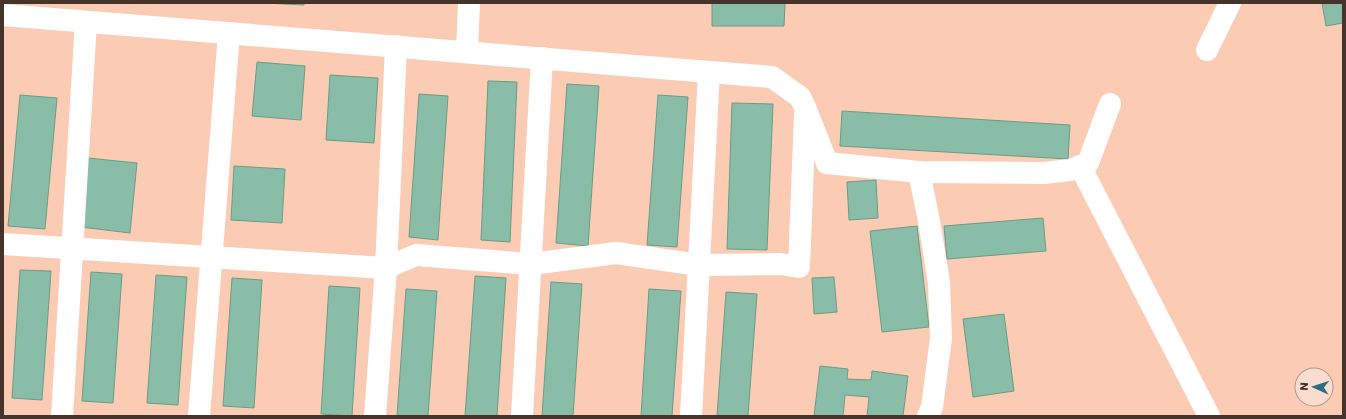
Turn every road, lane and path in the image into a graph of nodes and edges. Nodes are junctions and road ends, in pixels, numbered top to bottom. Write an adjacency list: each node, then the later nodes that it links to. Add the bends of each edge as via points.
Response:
1 (469, 3): 8 (street)
2 (1230, 3): 7 (street)
3 (3, 15): 4 (street)
4 (86, 22): 5 (street); 16 (street)
5 (229, 33): 6 (street); 17 (street)
6 (396, 46): 8 (street); 20 (street)
7 (1207, 50)
8 (467, 52): 9 (street)
9 (542, 58): 10 (street); 18 (street)
10 (709, 72): 12 (street, via 772,77 800,97); 19 (street)
11 (1110, 104): 13 (street, via 1088,163)
12 (805, 107): 14 (street, via 828,163); 19 (street, via 799,267 781,264)
13 (1080, 166): 14 (street, via 1070,170 1044,173); 27 (street)
14 (919, 172): 26 (street, via 939,283 941,338 932,407)
15 (3, 244): 16 (street)
16 (72, 249): 17 (street); 21 (street)
17 (212, 258): 20 (street); 22 (street)
18 (531, 264): 19 (street, via 616,253); 20 (street, via 416,256); 24 (street)
19 (699, 265): 25 (street)
20 (386, 268): 23 (street)
21 (62, 416)
22 (199, 416)
23 (375, 416)
24 (522, 416)
25 (690, 416)
26 (928, 416)
27 (1209, 416)

